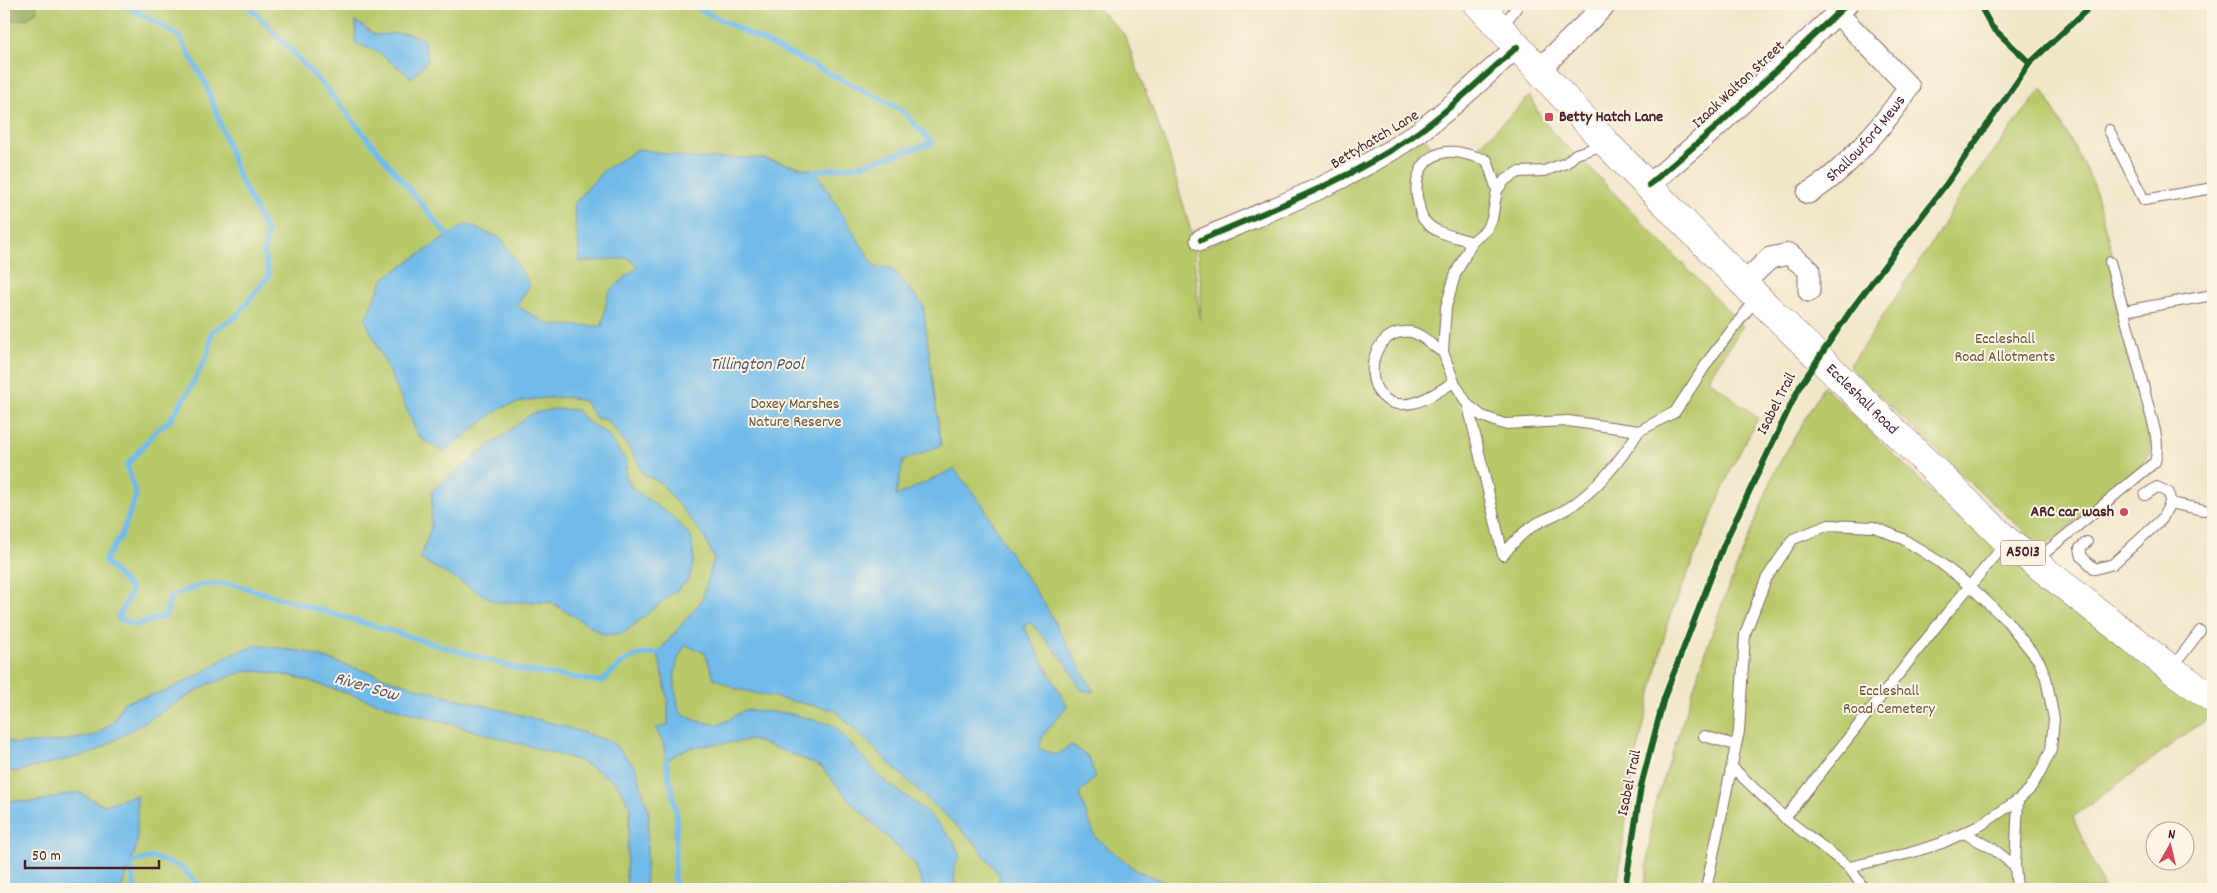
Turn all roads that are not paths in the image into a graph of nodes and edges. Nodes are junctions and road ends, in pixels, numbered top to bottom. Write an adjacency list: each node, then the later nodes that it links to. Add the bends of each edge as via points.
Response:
1 (1478, 4): 5 (main road, Eccleshall Road / A5013)
2 (1519, 4): 5 (lane)
3 (1606, 4): 6 (street)
4 (1842, 8): 9 (street, Izaak Walton Street, via 1714,129); 12 (street, Shallowford Mews, via 1909,87 1892,114 1824,185)
5 (1509, 37): 6 (main road, Eccleshall Road / A5013); 13 (street, Bettyhatch Lane, via 1439,117 1410,138 1358,170)
6 (1539, 70): 8 (main road, Eccleshall Road / A5013)
7 (2109, 130): 10 (lane, via 2144,200)
8 (1607, 144): 9 (main road, Eccleshall Road / A5013); 11 (lane, via 1576,154 1566,163 1544,171 1518,172)
9 (1648, 185): 16 (main road, Eccleshall Road / A5013)
10 (2213, 188)
11 (1497, 190): 14 (lane, via 1492,218 1486,230); 14 (lane, via 1487,160 1474,156 1446,152 1420,168 1416,197 1423,219 1440,233)
12 (1808, 193)
13 (1201, 240)
14 (1472, 242): 20 (lane, via 1450,289)
15 (2110, 262): 19 (lane)
16 (1750, 290): 17 (street, via 1770,258 1789,254 1809,270); 23 (lane, via 1675,412); 27 (main road, Eccleshall Road / A5013)
17 (1809, 291)
18 (2213, 295): 19 (lane)
19 (2124, 311): 29 (lane, via 2156,438 2155,462)
20 (1443, 352): 21 (lane); 21 (lane, via 1411,332 1391,336 1383,341 1373,362 1377,392 1392,402 1414,403)
21 (1454, 382): 22 (lane)
22 (1468, 405): 23 (lane, via 1482,416 1504,424 1568,421); 23 (lane, via 1503,556 1534,525 1587,494 1624,454)
23 (1639, 431)
24 (2144, 495): 25 (lane, via 2157,487 2169,493)
25 (2170, 503): 26 (lane); 28 (lane, via 2162,519 2113,564 2095,569 2082,557 2080,548)
26 (2204, 510)
27 (2007, 542): 29 (main road, Eccleshall Road / A5013); 30 (lane)
28 (2087, 542)
29 (2035, 562): 32 (main road, Eccleshall Road / A5013)
30 (1970, 586): 35 (lane, via 1904,539 1874,527 1829,524 1793,539 1766,579 1745,634 1739,731); 37 (lane, via 2007,621 2039,661 2050,698 2054,719 2051,750 2029,790); 38 (lane)
31 (2200, 630): 32 (lane)
32 (2171, 669): 33 (main road, Eccleshall Road / A5013)
33 (2213, 698)
34 (1704, 736): 35 (lane)
35 (1735, 745): 36 (lane)
36 (1732, 766): 38 (lane); 42 (lane)
37 (2018, 800): 39 (lane); 40 (lane)
38 (1785, 818): 41 (lane)
39 (1964, 833): 40 (lane, via 1992,848); 41 (lane, via 1910,853)
40 (2015, 866): 44 (lane)
41 (1849, 867): 43 (lane)
42 (1706, 889)
43 (1864, 889)
44 (2017, 889)

